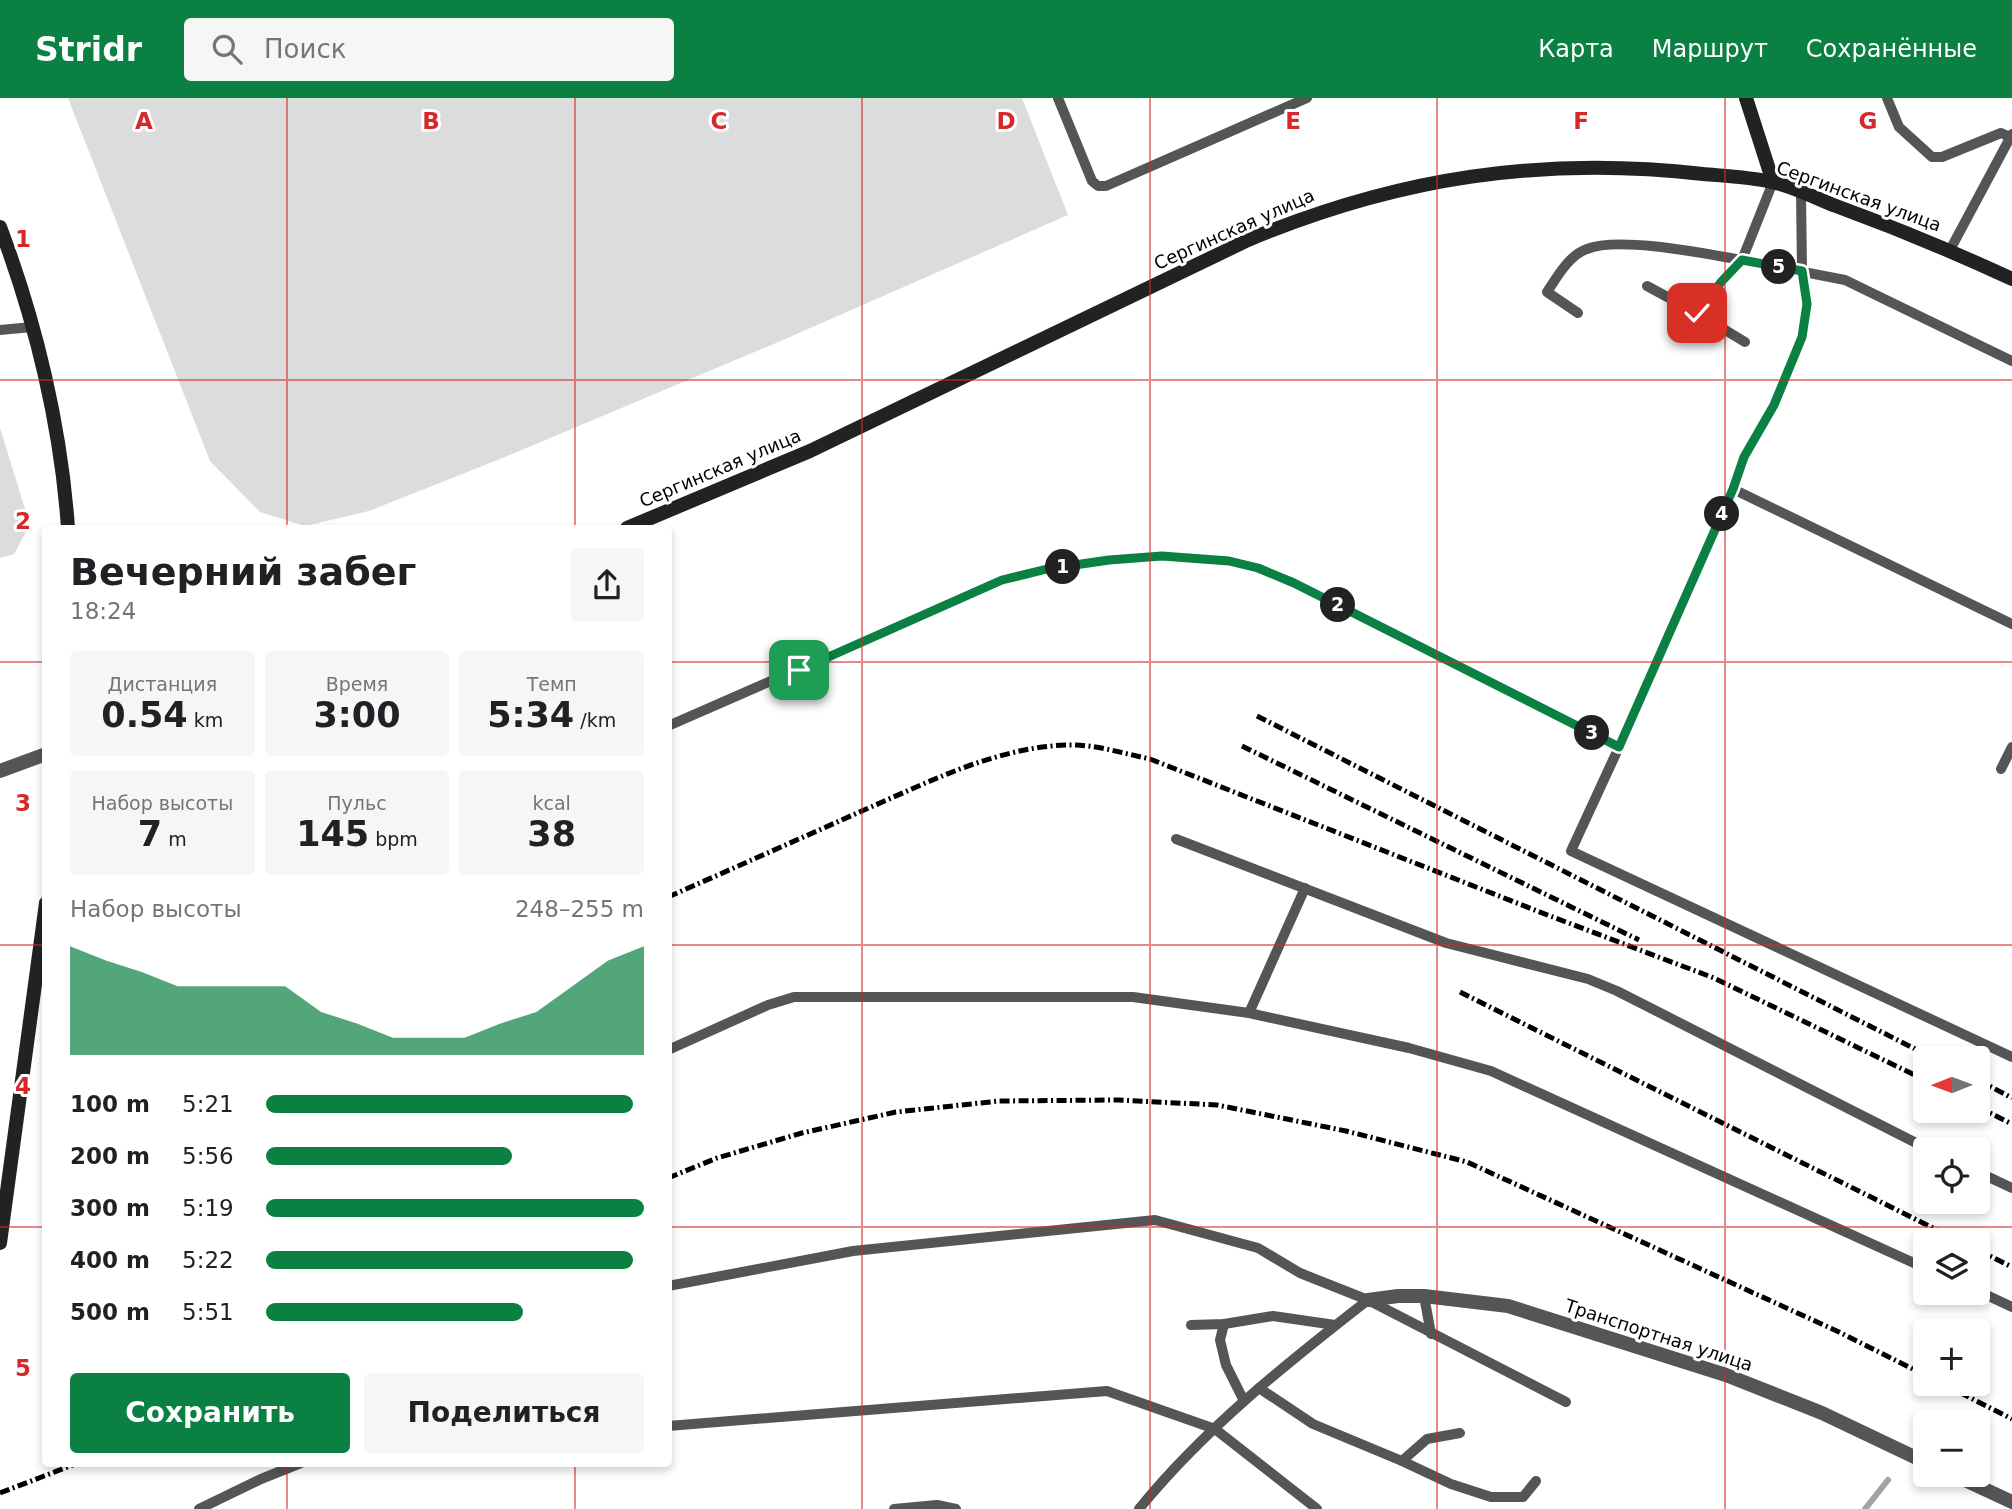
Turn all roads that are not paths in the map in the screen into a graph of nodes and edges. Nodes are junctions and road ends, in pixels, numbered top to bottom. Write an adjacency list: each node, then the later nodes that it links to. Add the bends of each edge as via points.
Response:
1 (1072, 98): 5 (lane)
2 (1746, 98): 7 (main road)
3 (1887, 98): 6 (lane, via 1899,127 1932,157 2001,133)
4 (1300, 99): 5 (lane, via 1107,186 1092,181)
5 (1059, 100)
6 (2011, 135): 10 (lane)
7 (1773, 182): 8 (main road, Сергинская улица); 11 (lane); 23 (main road, Сергинская улица, via 1670,170 1541,168 1409,187 1350,202 1248,240 810,451)
8 (1801, 192): 10 (main road, Сергинская улица); 12 (lane)
9 (0, 227): 17 (main road)
10 (1950, 250): 13 (main road, Сергинская улица)
11 (1742, 260): 12 (lane); 15 (lane, via 1664,248 1614,245 1586,249 1567,264 1547,292); 16 (lane)
12 (1802, 271): 20 (lane, via 1845,280); 21 (lane, via 1807,304 1802,337)
13 (2012, 279)
14 (1647, 286): 16 (lane)
15 (1578, 313)
16 (1697, 313): 19 (lane)
17 (32, 327): 18 (lane); 22 (main road, via 58,446)
18 (0, 330)
19 (1745, 342)
20 (2012, 361)
21 (1733, 489): 24 (lane); 26 (lane)
22 (68, 525)
23 (633, 525)
24 (2012, 624)
25 (672, 724): 26 (lane, via 1002,580 1047,569 1162,556 1229,561 1294,583)
26 (1619, 747): 36 (lane, via 1571,851)
27 (2012, 747): 29 (lane)
28 (42, 755): 30 (street)
29 (2001, 769)
30 (0, 771)
31 (1176, 839): 32 (lane)
32 (1305, 888): 34 (lane); 37 (lane, via 1446,943 1618,991)
33 (42, 933): 40 (main road)
34 (1250, 1013): 35 (lane, via 1133,997 794,997); 41 (lane, via 1491,1070)
35 (672, 1048)
36 (2012, 1057)
37 (1913, 1141)
38 (1990, 1178): 39 (lane)
39 (2012, 1188)
40 (0, 1243)
41 (1913, 1263)
42 (672, 1285): 45 (lane, via 853,1251 1155,1220 1258,1248 1300,1273)
43 (1424, 1296): 45 (street, Транспортная улица); 50 (lane); 57 (street, Транспортная улица, via 1508,1306 1726,1375)
44 (1990, 1297): 46 (lane)
45 (1368, 1300): 49 (lane); 50 (lane)
46 (2012, 1307)
47 (1224, 1324): 48 (lane); 49 (lane, via 1273,1317); 52 (lane, via 1220,1340 1226,1365)
48 (1191, 1325)
49 (1335, 1325): 51 (lane)
50 (1432, 1334): 53 (lane)
51 (1259, 1388): 52 (lane); 58 (lane, via 1313,1424)
52 (1244, 1401): 55 (lane)
53 (1566, 1402)
54 (672, 1426): 55 (lane, via 1107,1391)
55 (1215, 1429): 66 (lane); 67 (lane)
56 (1460, 1433): 58 (lane, via 1427,1439)
57 (1913, 1456)
58 (1402, 1461): 60 (lane, via 1492,1497 1523,1497)
59 (291, 1467): 63 (lane)
60 (1536, 1481)
61 (1980, 1487): 62 (street)
62 (2012, 1502)
63 (199, 1509)
64 (894, 1509): 65 (lane)
65 (956, 1509)
66 (1139, 1509)
67 (1317, 1509)

